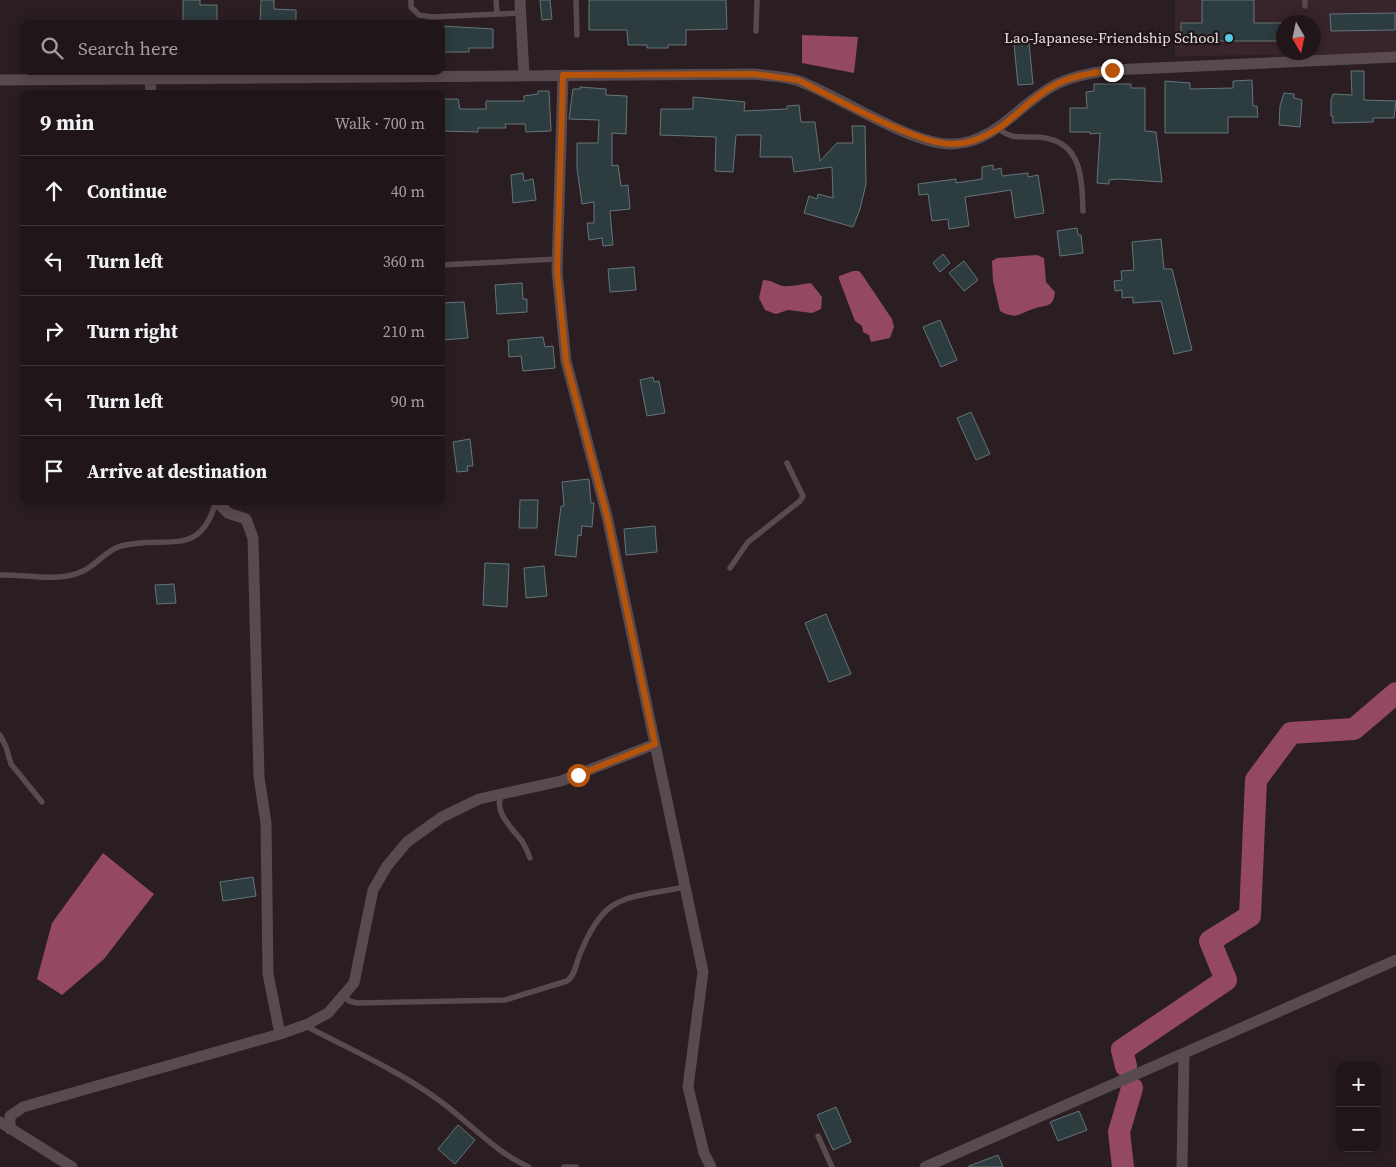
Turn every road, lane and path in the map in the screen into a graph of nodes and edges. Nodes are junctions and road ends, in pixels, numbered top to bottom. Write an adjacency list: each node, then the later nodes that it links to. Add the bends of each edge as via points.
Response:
1 (411, 0): 7 (lane, via 411,7 419,15)
2 (496, 0): 7 (lane)
3 (520, 0): 6 (street)
4 (576, 0): 9 (lane)
5 (757, 0): 8 (lane)
6 (521, 13): 7 (lane); 11 (street)
7 (497, 14)
8 (756, 32)
9 (577, 36)
10 (1396, 57): 16 (street, via 1112,70 1080,75 1052,86)
11 (524, 75): 12 (street); 13 (street)
12 (563, 75): 16 (street, via 754,74 798,80 934,142 966,142); 18 (street)
13 (150, 79): 14 (street); 15 (street)
14 (0, 80)
15 (151, 90)
16 (998, 128): 17 (lane, via 1013,137 1048,138 1068,149 1077,160 1080,171)
17 (1083, 211)
18 (558, 259): 19 (lane); 26 (street, via 566,361 607,516)
19 (445, 265)
20 (787, 463): 23 (lane, via 804,496 748,542)
21 (215, 505): 24 (lane, via 209,522 198,537 118,546 83,571 68,575)
22 (220, 505): 34 (street, via 228,513 246,519 253,538 259,777 266,823 268,974)
23 (730, 568)
24 (0, 575)
25 (0, 735): 28 (lane, via 10,764)
26 (655, 744): 27 (street, via 560,781); 30 (street)
27 (504, 792): 29 (lane, via 499,803 501,812); 32 (street, via 479,799 442,817 407,842 387,866 373,890 354,983)
28 (42, 802)
29 (530, 858)
30 (685, 887): 32 (lane, via 625,899 607,908 581,952 573,976 567,981 505,1000 357,1003 349,1001); 42 (street, via 703,972 688,1087 704,1154)
31 (1396, 960): 35 (street)
32 (345, 995): 33 (street, via 328,1013)
33 (304, 1026): 34 (street); 39 (lane, via 397,1072)
34 (280, 1034): 36 (street, via 23,1107 10,1116)
35 (1184, 1053): 44 (street); 45 (street)
36 (5, 1126): 38 (street)
37 (818, 1136): 43 (lane)
38 (72, 1167)
39 (529, 1167)
40 (564, 1167): 41 (lane)
41 (576, 1167)
42 (711, 1167)
43 (832, 1167)
44 (925, 1167)
45 (1182, 1167)

